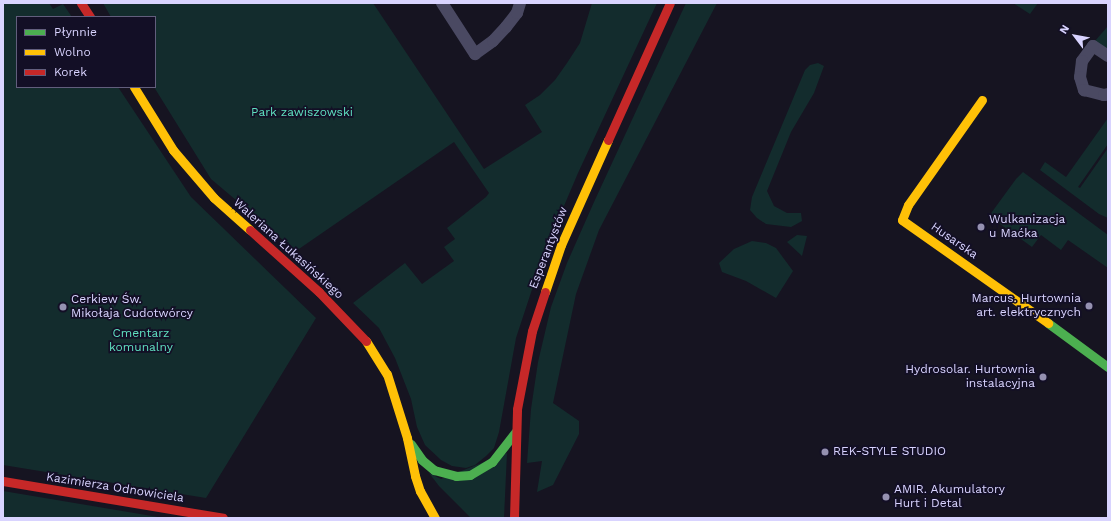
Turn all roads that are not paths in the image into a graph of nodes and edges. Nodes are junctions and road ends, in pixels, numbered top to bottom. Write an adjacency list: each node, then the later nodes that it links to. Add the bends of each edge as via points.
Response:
1 (81, 3): 5 (street)
2 (442, 3): 3 (street, via 475,54 493,41 506,27)
3 (520, 3)
4 (670, 3): 11 (street, Esperantystów, via 573,217 548,282 526,356)
5 (89, 16)
6 (1108, 56): 8 (street, via 1093,46 1082,61 1080,77 1084,90)
7 (135, 88): 12 (street, Waleriana Łukasińskiego, via 173,150 214,198 319,292 363,336 388,374)
8 (1108, 94)
9 (982, 100): 10 (street, Husarska, via 908,205 902,220 1022,303)
10 (1108, 367)
11 (516, 431): 12 (street, Waleriana Łukasińskiego, via 492,462 470,475 456,476 434,470 422,460); 16 (street, Esperantystów)
12 (408, 438): 14 (street, Waleriana Łukasińskiego, via 415,476)
13 (3, 481): 15 (street, Kazimierza Odnowiciela)
14 (434, 517)
15 (223, 518)
16 (514, 518)

